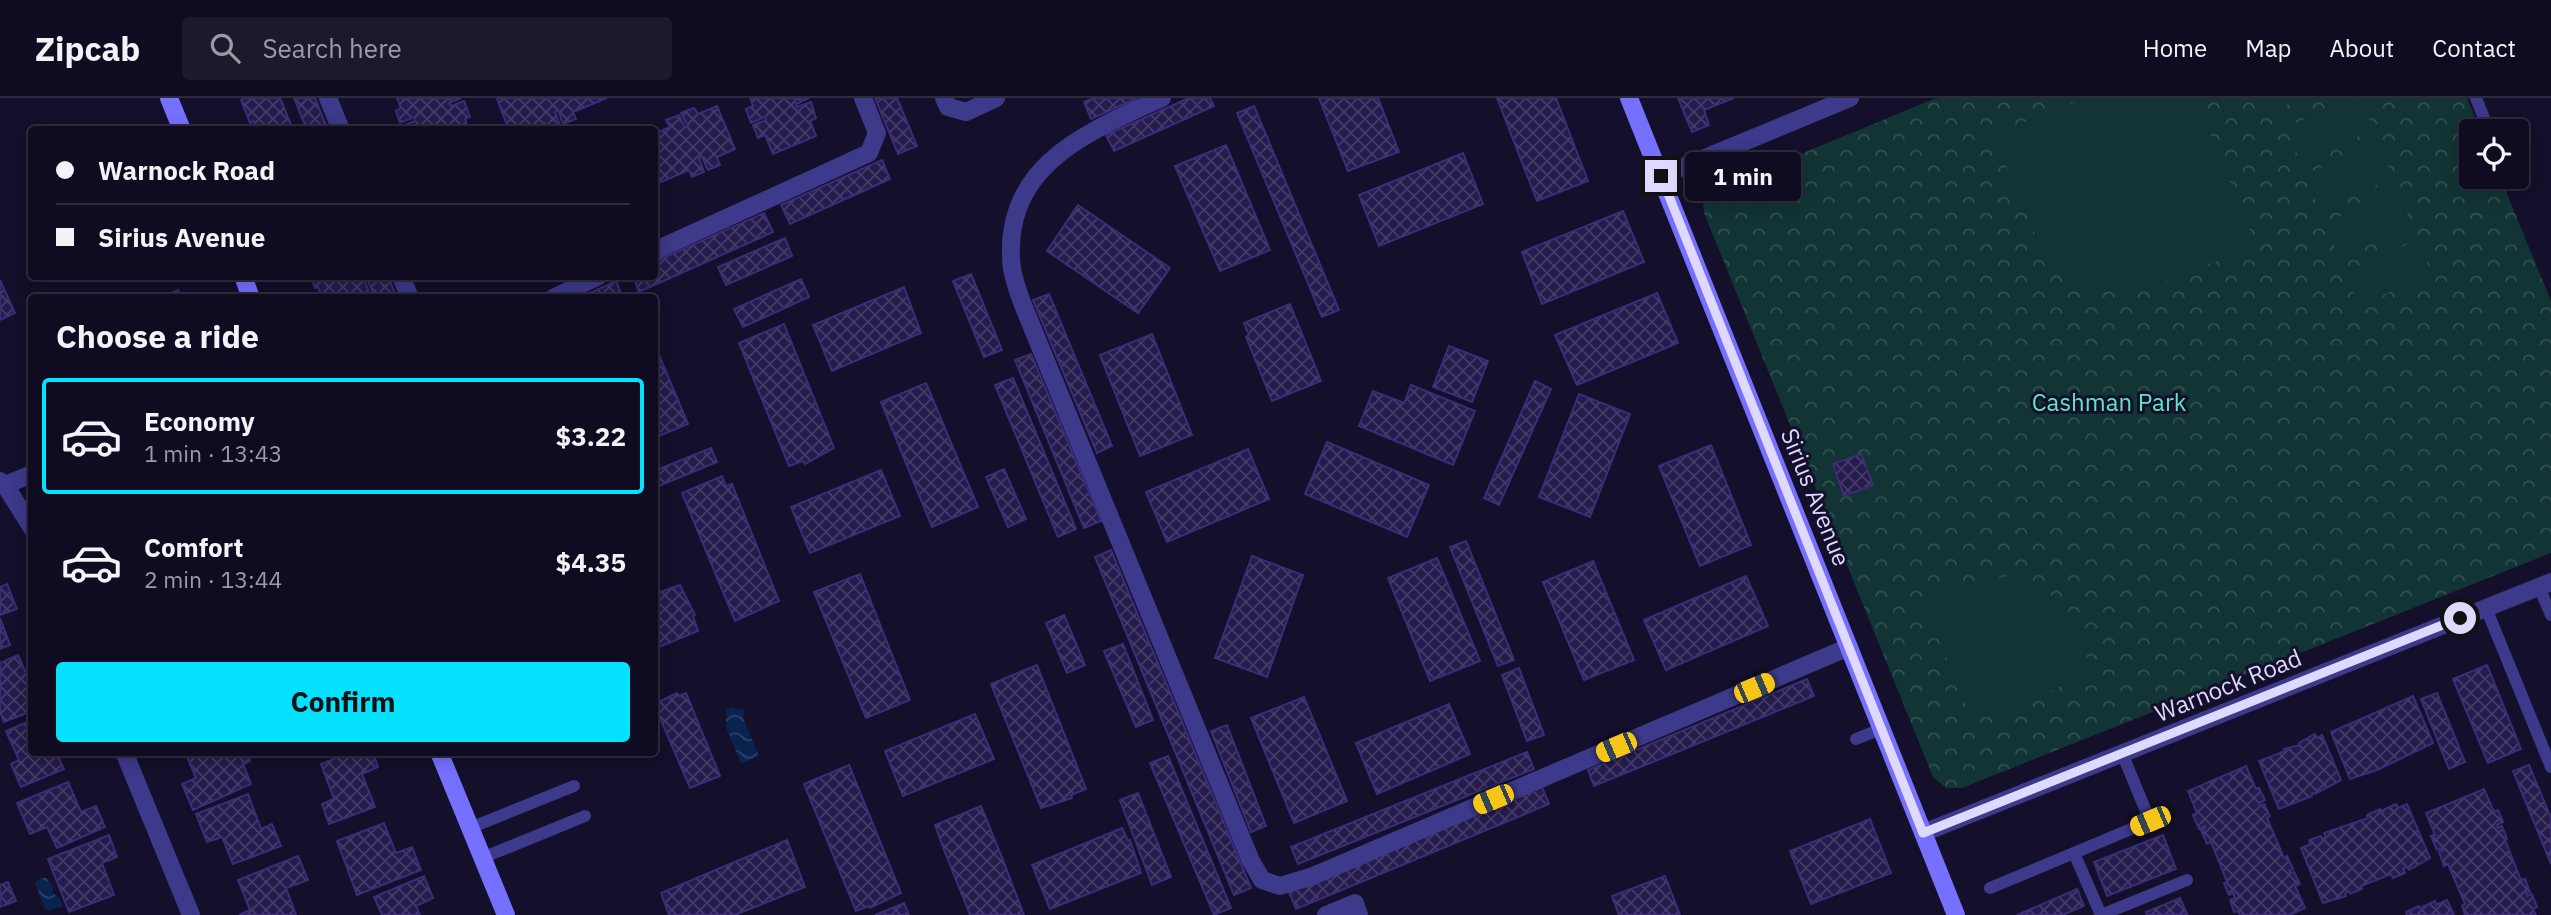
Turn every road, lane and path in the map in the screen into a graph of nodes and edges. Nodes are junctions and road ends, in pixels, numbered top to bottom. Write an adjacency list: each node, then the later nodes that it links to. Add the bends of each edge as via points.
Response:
1 (169, 98): 11 (street)
2 (328, 98): 12 (street)
3 (863, 98): 14 (street, via 877,133 869,153)
4 (944, 98): 5 (street, via 948,107 966,112)
5 (996, 98)
6 (1163, 98): 23 (street, via 1094,129 1040,169 1011,230 1012,271 1245,848 1262,880 1280,886 1313,876)
7 (1629, 98): 13 (street, Sirius Avenue)
8 (1850, 98): 13 (street)
9 (2476, 98): 10 (lane)
10 (2484, 118)
11 (180, 126)
12 (339, 126)
13 (1661, 176): 23 (street, Sirius Avenue)
14 (658, 249)
15 (591, 280): 16 (street)
16 (561, 294)
17 (28, 475): 18 (street)
18 (3, 483): 19 (street)
19 (28, 522)
20 (2545, 585): 21 (street, Warnock Road); 22 (lane)
21 (2486, 608): 26 (street, Warnock Road); 29 (lane)
22 (2551, 615)
23 (1849, 648): 24 (street, Sirius Avenue)
24 (1881, 729): 25 (lane); 33 (street, Sirius Avenue)
25 (1856, 739)
26 (2122, 753): 33 (street, Warnock Road); 34 (lane, via 2150,821)
27 (126, 756): 38 (street)
28 (441, 756): 32 (street)
29 (2551, 767)
30 (574, 786): 32 (lane)
31 (585, 816): 35 (lane)
32 (470, 828): 35 (street)
33 (1923, 833): 42 (street, Sirius Avenue)
34 (2074, 853): 37 (lane); 43 (lane)
35 (482, 858): 39 (street)
36 (2187, 880): 43 (lane)
37 (1990, 888)
38 (191, 915)
39 (506, 915)
40 (1326, 915): 41 (street, via 1354,903)
41 (1359, 915)
42 (1956, 915)
43 (2101, 915)

